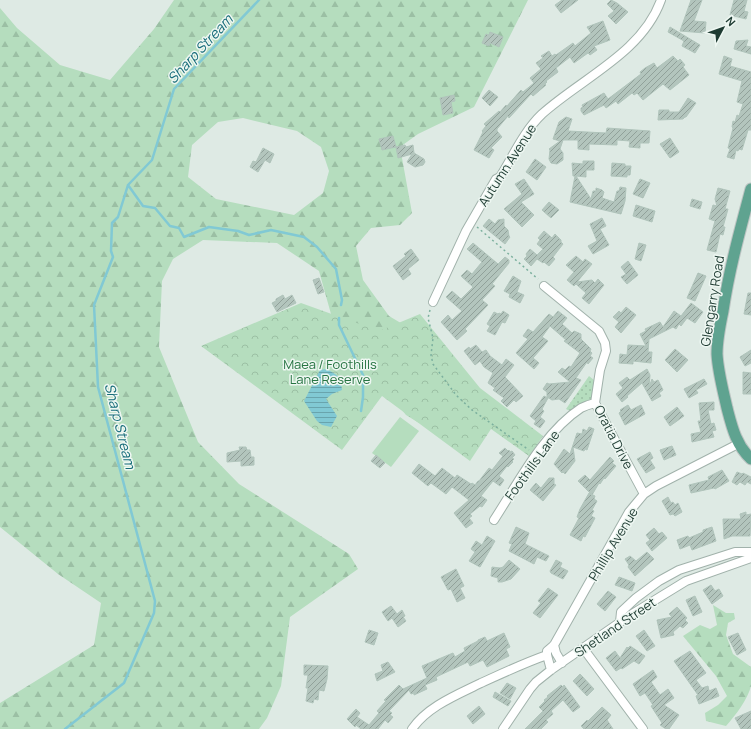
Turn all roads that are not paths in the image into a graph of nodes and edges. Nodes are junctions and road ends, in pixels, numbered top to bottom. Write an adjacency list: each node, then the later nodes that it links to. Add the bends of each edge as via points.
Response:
1 (661, 0): 5 (street, Autumn Avenue, via 654,16 636,40 529,128 471,222)
2 (751, 189): 3 (main road, Glengarry Road)
3 (747, 219): 7 (main road, Glengarry Road, via 726,289 717,353 721,381)
4 (544, 286): 6 (street, Oratia Drive, via 599,331 605,342 606,351)
5 (433, 302)
6 (595, 402): 9 (street, Oratia Drive); 10 (street, Foothills Lane, via 571,416 548,439)
7 (738, 444): 8 (main road, Glengarry Road); 9 (street, Phillip Avenue)
8 (751, 459)
9 (644, 494): 14 (street, Phillip Avenue, via 629,512)
10 (494, 520)
11 (751, 552): 13 (street, via 735,552 679,570 636,598 621,612)
12 (751, 558): 13 (street, Shetland Street, via 686,581)
13 (620, 622): 15 (street, Shetland Street)
14 (554, 645): 16 (street, Phillip Avenue, via 547,651); 17 (street)
15 (583, 648): 17 (street, Shetland Street); 21 (street)
16 (547, 655): 18 (street); 19 (street, via 454,696 429,712)
17 (562, 663): 18 (street, Shetland Street)
18 (551, 670): 20 (street, Shetland Street, via 530,689)
19 (412, 729)
20 (504, 729)
21 (643, 729)

